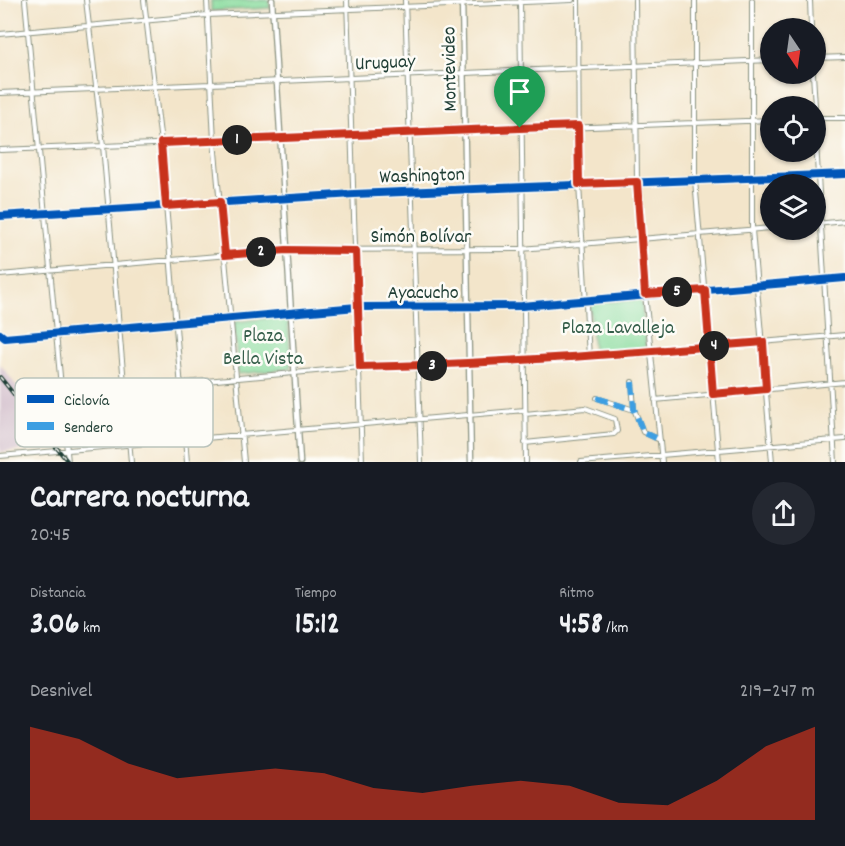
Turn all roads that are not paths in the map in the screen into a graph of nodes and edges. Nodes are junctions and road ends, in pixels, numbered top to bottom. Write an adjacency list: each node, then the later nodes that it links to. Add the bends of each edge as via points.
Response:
1 (25, 0): 23 (street)
2 (86, 0): 22 (street)
3 (144, 0): 21 (street)
4 (207, 0): 19 (street)
5 (272, 0): 18 (street)
6 (347, 0): 17 (street)
7 (405, 0): 16 (street)
8 (572, 0): 14 (street)
9 (578, 0): 31 (street)
10 (635, 0): 30 (street)
11 (695, 0): 29 (street)
12 (752, 0): 27 (street)
13 (810, 0): 20 (street)
14 (520, 1): 15 (street); 32 (street)
15 (462, 2): 16 (street); 33 (street, Montevideo)
16 (405, 7): 17 (street); 34 (street)
17 (348, 10): 18 (street); 35 (street)
18 (273, 12): 19 (street); 36 (street)
19 (207, 15): 21 (street); 37 (street)
20 (811, 18)
21 (147, 19): 22 (street); 38 (street)
22 (89, 25): 23 (street); 39 (street)
23 (28, 31): 24 (street); 40 (street)
24 (0, 34)
25 (845, 57): 26 (street)
26 (826, 58)
27 (752, 61): 28 (street, Uruguay); 29 (street, Uruguay); 44 (street)
28 (760, 61)
29 (695, 63): 30 (street, Uruguay); 46 (street)
30 (636, 65): 31 (street, Uruguay); 47 (street)
31 (578, 68): 32 (street, Uruguay); 48 (street)
32 (520, 70): 33 (street, Uruguay); 49 (street)
33 (463, 73): 34 (street, Uruguay); 50 (street, Montevideo)
34 (407, 75): 35 (street, Uruguay); 51 (street)
35 (350, 78): 36 (street, Uruguay); 52 (street)
36 (277, 81): 37 (street, Uruguay); 53 (street)
37 (210, 84): 38 (street, Uruguay); 54 (street)
38 (155, 86): 39 (street, Uruguay); 55 (street)
39 (97, 89): 40 (street, Uruguay); 56 (street)
40 (35, 92): 41 (street, Uruguay); 57 (street)
41 (0, 93)
42 (826, 118): 43 (street)
43 (845, 118)
44 (751, 120): 45 (street); 46 (street); 61 (street)
45 (760, 120)
46 (695, 122): 47 (street); 63 (street)
47 (637, 124): 48 (street); 64 (street)
48 (578, 126): 49 (street); 65 (street)
49 (520, 128): 50 (street); 66 (street)
50 (464, 130): 51 (street); 67 (street, Montevideo)
51 (409, 133): 52 (street); 68 (street)
52 (352, 135): 53 (street); 69 (street)
53 (279, 138): 54 (street); 70 (street)
54 (214, 141): 55 (street); 71 (street)
55 (161, 143): 56 (street); 72 (street)
56 (103, 146): 57 (street); 73 (street)
57 (41, 148): 58 (street); 74 (street)
58 (0, 150)
59 (845, 174): 60 (street, Washington)
60 (826, 175)
61 (751, 178): 62 (street, Washington); 63 (street, Washington); 79 (street)
62 (760, 178)
63 (695, 180): 64 (street, Washington); 80 (street)
64 (637, 182): 65 (street, Washington); 81 (street)
65 (579, 184): 66 (street, Washington); 83 (street)
66 (521, 186): 67 (street, Washington); 84 (street)
67 (465, 189): 68 (street, Washington); 86 (street, Montevideo)
68 (411, 191): 69 (street, Washington); 88 (street)
69 (354, 194): 70 (street, Washington); 87 (street)
70 (283, 198): 71 (street, Washington); 85 (street)
71 (220, 202): 72 (street, Washington); 89 (street)
72 (166, 206): 73 (street, Washington); 90 (street)
73 (109, 209): 74 (street, Washington); 91 (street)
74 (46, 213): 75 (street, Washington); 92 (street)
75 (0, 216)
76 (845, 221): 77 (street)
77 (826, 223)
78 (760, 229): 79 (street, Simón Bolívar)
79 (752, 230): 80 (street, Simón Bolívar); 96 (street)
80 (699, 234): 81 (street, Simón Bolívar); 97 (street)
81 (642, 239): 83 (street, Simón Bolívar); 98 (street)
82 (819, 240): 95 (street)
83 (581, 244): 84 (street, Simón Bolívar); 99 (street)
84 (521, 249): 86 (street, Simón Bolívar); 100 (street)
85 (286, 250): 87 (street, Simón Bolívar); 89 (street, Simón Bolívar); 104 (street)
86 (467, 250): 88 (street, Simón Bolívar); 103 (street, Montevideo)
87 (356, 251): 88 (street, Simón Bolívar); 101 (street)
88 (413, 251): 102 (street)
89 (225, 255): 90 (street, Simón Bolívar); 105 (street)
90 (170, 260): 91 (street, Simón Bolívar); 106 (street)
91 (114, 265): 92 (street, Simón Bolívar); 107 (street)
92 (52, 271): 93 (street, Simón Bolívar); 108 (street)
93 (0, 275)
94 (845, 278): 95 (street, Ayacucho)
95 (822, 280): 96 (street, Ayacucho); 111 (street)
96 (757, 285): 97 (street, Ayacucho); 112 (street)
97 (705, 290): 98 (street, Ayacucho); 113 (street)
98 (645, 294): 99 (street, Ayacucho); 114 (street)
99 (585, 299): 100 (street, Ayacucho); 115 (street)
100 (522, 306): 103 (street, Ayacucho); 116 (street)
101 (357, 307): 102 (street, Ayacucho); 104 (street, Ayacucho); 119 (street)
102 (415, 307): 103 (street, Ayacucho); 118 (street)
103 (468, 307): 117 (street, Montevideo)
104 (290, 313): 105 (street, Ayacucho); 120 (street)
105 (231, 318): 106 (street, Ayacucho); 124 (street)
106 (176, 324): 107 (street, Ayacucho); 123 (street)
107 (120, 329): 108 (street, Ayacucho); 122 (street)
108 (57, 334): 110 (street, Ayacucho); 121 (street)
109 (845, 335): 111 (street)
110 (1, 336)
111 (826, 337): 112 (street); 128 (street)
112 (763, 342): 113 (street); 129 (street)
113 (710, 346): 114 (street); 130 (street)
114 (650, 352): 115 (street); 132 (street)
115 (590, 357): 116 (street)
116 (524, 362): 117 (street); 134 (street)
117 (470, 364): 118 (street); 135 (street, Montevideo)
118 (417, 366): 119 (street); 136 (street)
119 (360, 367): 120 (street); 137 (street)
120 (294, 373): 124 (street); 138 (street)
121 (61, 378)
122 (124, 378)
123 (181, 378)
124 (236, 378): 125 (street); 139 (street)
125 (213, 380)
126 (632, 382): 133 (street)
127 (845, 382): 128 (street)
128 (829, 383): 129 (street); 143 (street)
129 (766, 389): 130 (street); 145 (street)
130 (713, 394): 132 (street); 151 (street)
131 (597, 398): 133 (street)
132 (656, 400): 142 (street)
133 (634, 410): 142 (street, via 643,432)
134 (525, 412): 135 (street); 144 (street); 144 (street, via 589,408 615,419 617,431)
135 (471, 414): 136 (street); 163 (street, Montevideo)
136 (419, 419): 137 (street); 162 (street)
137 (361, 424): 138 (street); 161 (street)
138 (298, 429): 139 (street); 160 (street)
139 (242, 435): 140 (street); 159 (street)
140 (213, 438)
141 (845, 439): 143 (street)
142 (660, 440): 152 (street)
143 (833, 440): 145 (street); 170 (street)
144 (525, 443): 164 (street)
145 (771, 445): 151 (street); 169 (street)
146 (67, 447): 150 (street)
147 (105, 447): 150 (street)
148 (130, 447): 157 (street)
149 (186, 447): 158 (street)
150 (67, 450): 153 (street); 156 (street)
151 (718, 450): 152 (street); 168 (street)
152 (662, 454): 166 (street); 167 (street)
153 (9, 455): 154 (street); 155 (street)
154 (0, 456)
155 (10, 462)
156 (68, 462)
157 (131, 462)
158 (187, 462)
159 (244, 462)
160 (300, 462)
161 (362, 462)
162 (421, 462)
163 (471, 462)
164 (526, 462)
165 (581, 462): 166 (street)
166 (591, 462)
167 (662, 462)
168 (719, 462)
169 (772, 462)
170 (835, 462)

